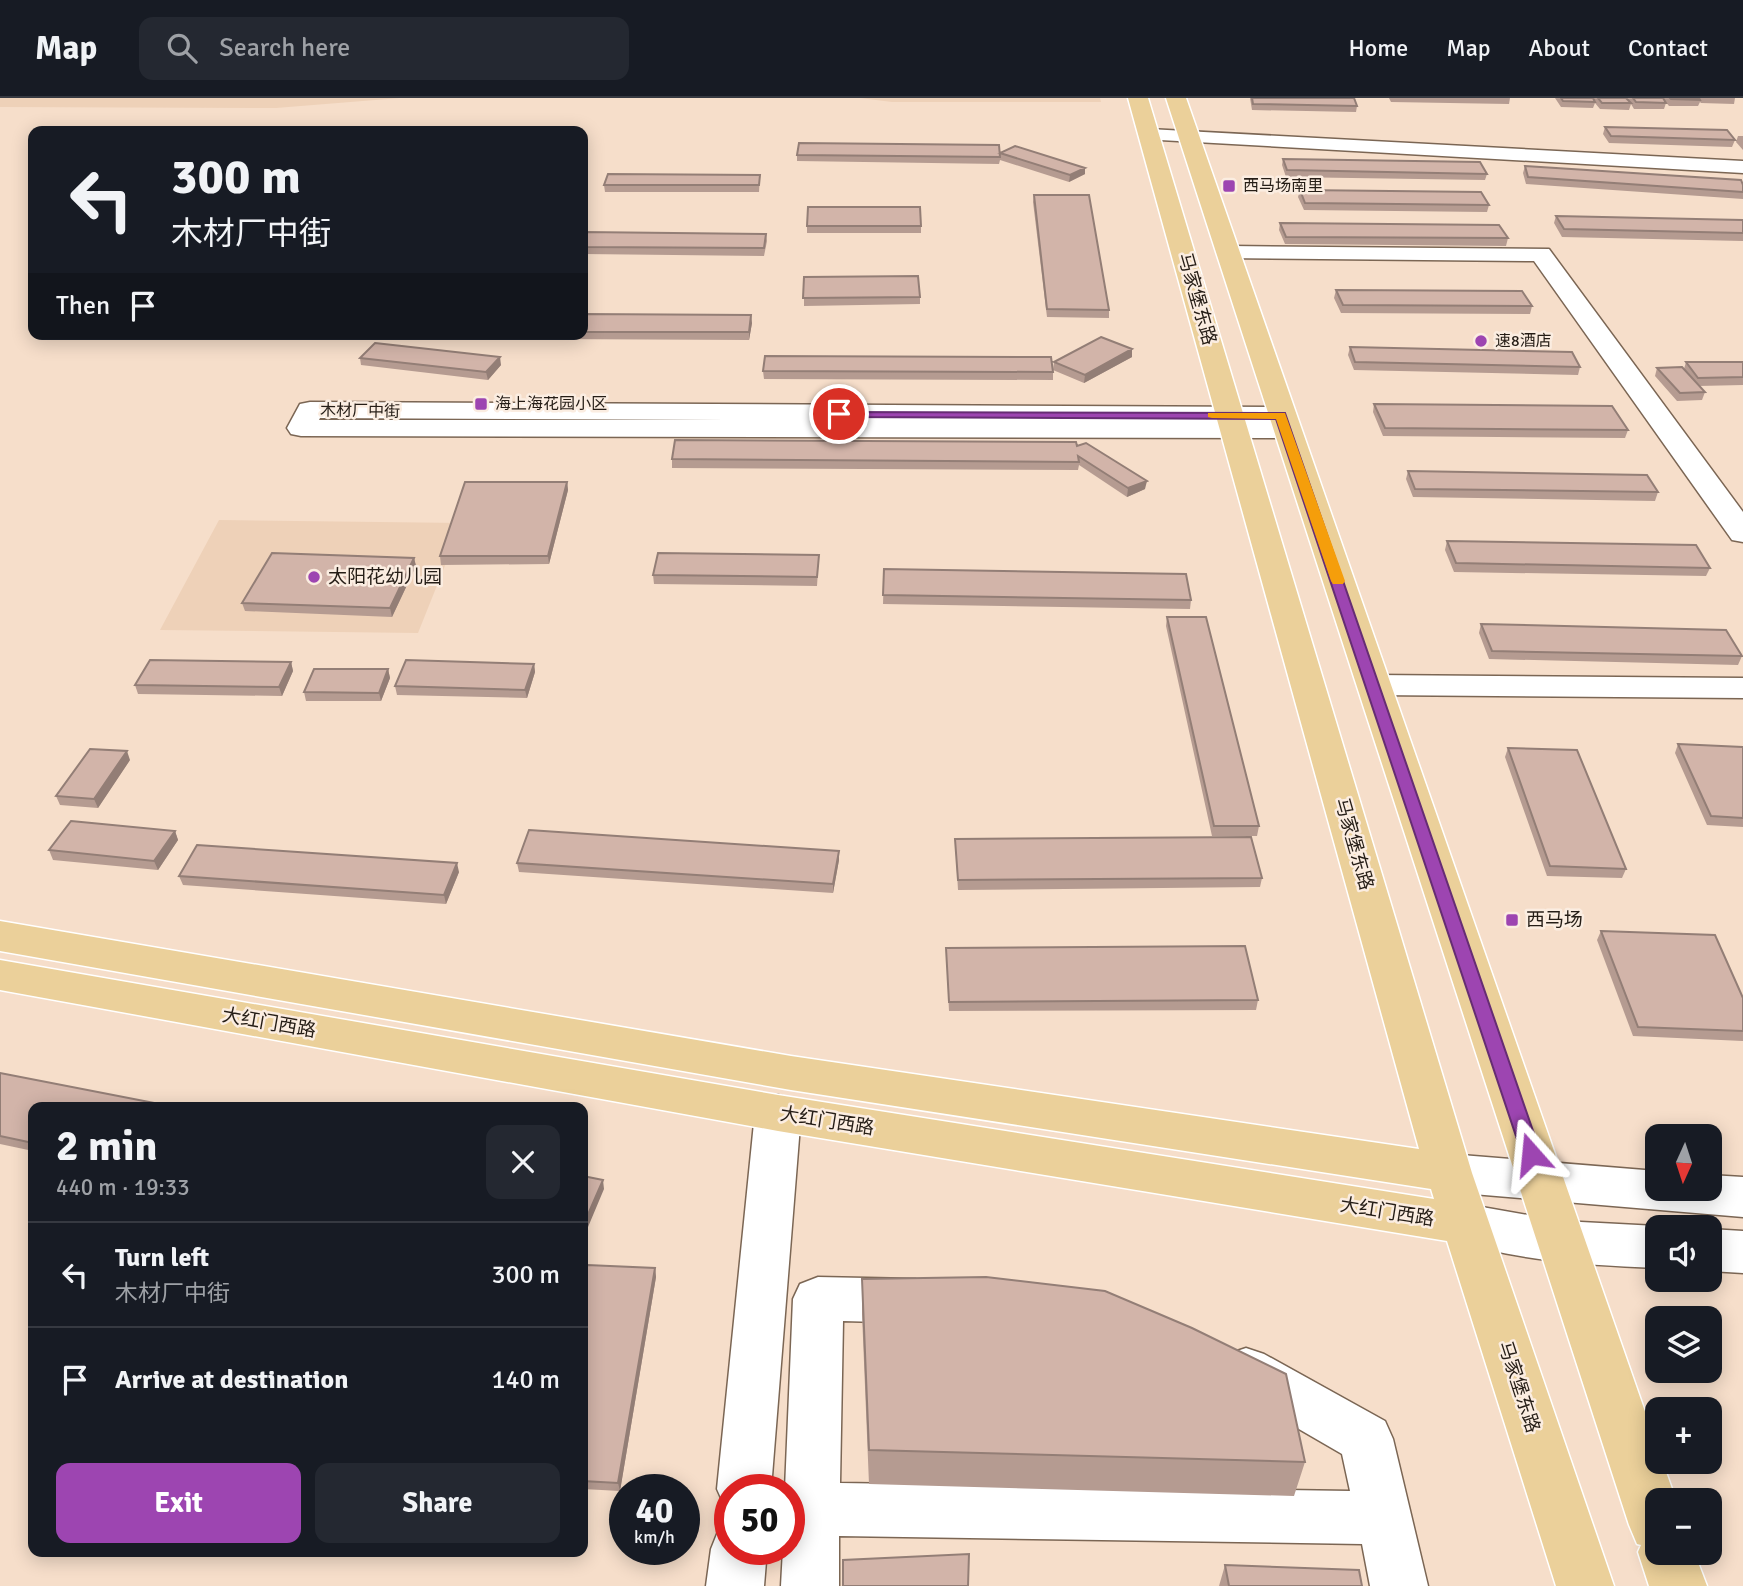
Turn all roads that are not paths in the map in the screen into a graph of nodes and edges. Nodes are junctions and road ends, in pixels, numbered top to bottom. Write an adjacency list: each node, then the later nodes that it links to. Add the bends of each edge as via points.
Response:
1 (1138, 98): 3 (main road, 马家堡东路)
2 (1176, 98): 4 (main road)
3 (1149, 135): 4 (street); 7 (main road, 马家堡东路)
4 (1190, 136): 5 (street); 6 (main road)
5 (1743, 167)
6 (1230, 253): 8 (main road); 9 (street, via 1541,254)
7 (1233, 423): 7 (street, 木材厂中街, via 310,410 301,428); 8 (street); 15 (main road, 马家堡东路)
8 (1283, 423): 10 (main road)
9 (1743, 533)
10 (1374, 685): 11 (street); 16 (main road)
11 (1743, 688)
12 (0, 936): 15 (main road, 大红门西路, via 791,1073)
13 (0, 975): 14 (main road, 大红门西路)
14 (778, 1113): 18 (main road, 大红门西路); 25 (street)
15 (1449, 1173): 16 (street, 大红门西路); 18 (main road, 马家堡东路)
16 (1540, 1180): 17 (street, 大红门西路); 19 (main road)
17 (1743, 1197)
18 (1465, 1224): 19 (street, 大红门西路); 34 (main road, 马家堡东路)
19 (1562, 1242): 20 (street, 大红门西路); 26 (main road)
20 (1645, 1246)
21 (1722, 1251): 22 (street)
22 (1743, 1252)
23 (955, 1302): 27 (street, via 818,1298)
24 (1202, 1347): 28 (street, via 1366,1439)
25 (745, 1474)
26 (1645, 1489)
27 (812, 1509): 28 (street); 32 (street)
28 (1384, 1518): 33 (street)
29 (737, 1565): 31 (street)
30 (1671, 1565): 35 (main road)
31 (735, 1586)
32 (810, 1586)
33 (1399, 1586)
34 (1586, 1586)
35 (1678, 1586)

